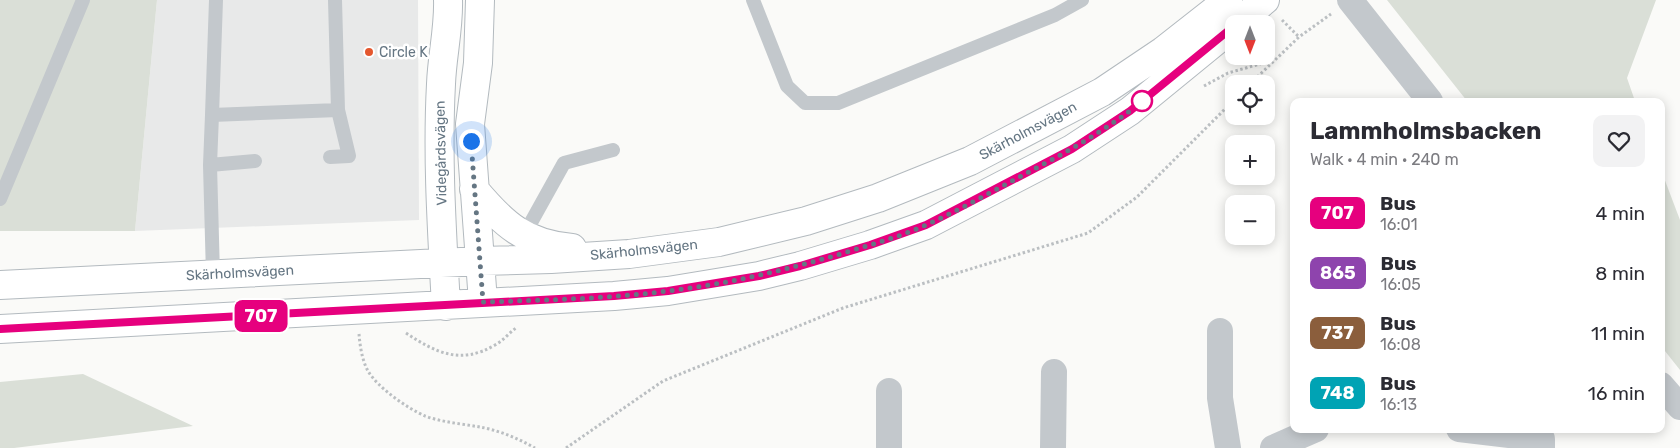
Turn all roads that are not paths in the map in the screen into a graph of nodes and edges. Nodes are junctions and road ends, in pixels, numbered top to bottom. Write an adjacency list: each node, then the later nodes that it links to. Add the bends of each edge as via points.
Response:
1 (82, 0): 21 (lane)
2 (216, 0): 15 (lane)
3 (335, 0): 14 (lane)
4 (448, 0): 25 (main road, Videgårdsvägen, via 441,82)
5 (480, 0): 20 (main road, via 478,63 470,124)
6 (1082, 0): 10 (lane, via 1055,15 838,103 805,103 787,86)
7 (1228, 0): 23 (main road, Skärholmsvägen, via 1163,51 1102,92 970,161 878,198 806,221 719,242)
8 (1265, 0): 11 (main road)
9 (1350, 0): 13 (street)
10 (757, 2)
11 (1247, 15)
12 (1225, 33): 28 (main road, via 1130,111 1072,149 926,225 800,266 713,284 614,296)
13 (1428, 98)
14 (338, 110): 15 (lane); 17 (lane, via 349,156)
15 (212, 115): 19 (lane)
16 (612, 150): 22 (lane, via 564,163)
17 (330, 157)
18 (255, 161): 19 (lane)
19 (210, 165): 26 (lane)
20 (474, 189): 22 (main road, via 496,215); 24 (main road)
21 (0, 199)
22 (524, 235): 23 (main road, via 563,247)
23 (629, 254): 24 (main road, Skärholmsvägen)
24 (481, 261): 25 (main road, Skärholmsvägen); 28 (main road)
25 (443, 263): 26 (main road, Skärholmsvägen); 29 (main road, Videgårdsvägen)
26 (213, 275): 27 (main road, Skärholmsvägen)
27 (0, 285)
28 (483, 302): 29 (main road)
29 (446, 306): 30 (main road)
30 (0, 329)
31 (1220, 331): 39 (street, via 1220,398)
32 (1054, 372): 38 (street)
33 (1665, 389): 35 (street)
34 (889, 391): 37 (street)
35 (1680, 407)
36 (1492, 433): 40 (street, via 1542,439)
37 (889, 448)
38 (1053, 448)
39 (1228, 448)
40 (1542, 448)

